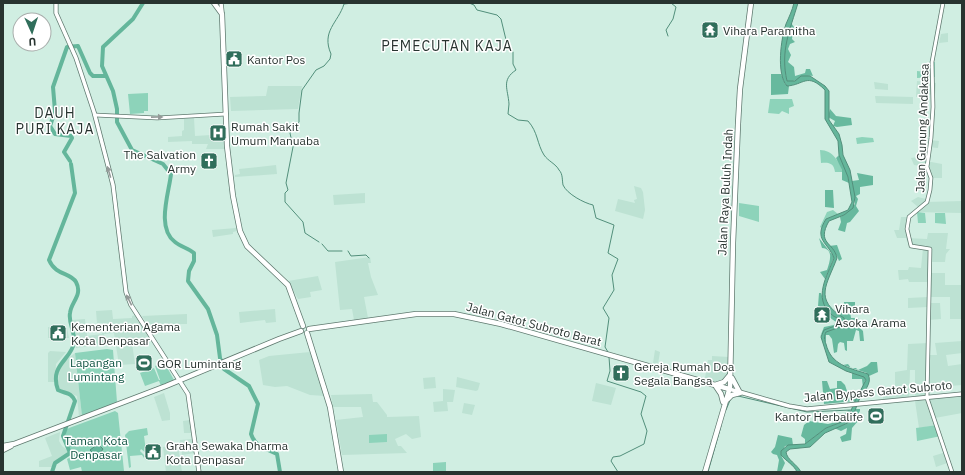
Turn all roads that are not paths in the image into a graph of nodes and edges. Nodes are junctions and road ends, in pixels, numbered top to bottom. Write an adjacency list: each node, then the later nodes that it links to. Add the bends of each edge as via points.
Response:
1 (56, 3): 8 (main road, via 56,13 73,50)
2 (216, 3): 6 (highway)
3 (221, 3): 6 (main road)
4 (751, 3): 12 (highway, Jalan Raya Buluh Indah, via 738,124)
5 (943, 3): 18 (street, Jalan Gunung Andakasa, via 932,62 932,138 927,167 931,178 930,190 927,202 909,217 907,229 910,246 930,249)
6 (222, 12): 7 (highway)
7 (226, 114): 8 (street, one-way to 7, via 157,118); 9 (highway, via 233,194 243,241 288,285)
8 (95, 115): 13 (main road, one-way to 8, via 131,305 126,292 122,276 114,189)
9 (303, 326): 10 (highway); 11 (highway, via 307,326)
10 (301, 331): 11 (highway); 13 (highway)
11 (308, 331): 14 (highway, Jalan Gatot Subroto Barat, via 416,314 454,314 501,324); 24 (highway, via 330,407)
12 (730, 374): 14 (highway, via 724,382); 15 (highway, Jalan Raya Buluh Indah); 16 (highway, via 734,386)
13 (180, 381): 20 (highway); 23 (main road, via 190,399)
14 (715, 385): 15 (highway, Jalan Gatot Subroto Barat); 19 (highway)
15 (728, 389): 16 (main road, Jalan Bypass Gatot Subroto); 19 (highway, Jalan Raya Buluh Indah)
16 (740, 393): 18 (main road, Jalan Bypass Gatot Subroto, via 798,408 817,409); 19 (highway)
17 (962, 394): 18 (main road, Jalan Bypass Gatot Subroto)
18 (927, 398): 26 (street)
19 (724, 402): 25 (highway, Jalan Raya Buluh Indah)
20 (14, 444): 21 (highway); 22 (highway)
21 (3, 446)
22 (3, 450)
23 (199, 472)
24 (341, 472)
25 (704, 472)
26 (952, 472)

